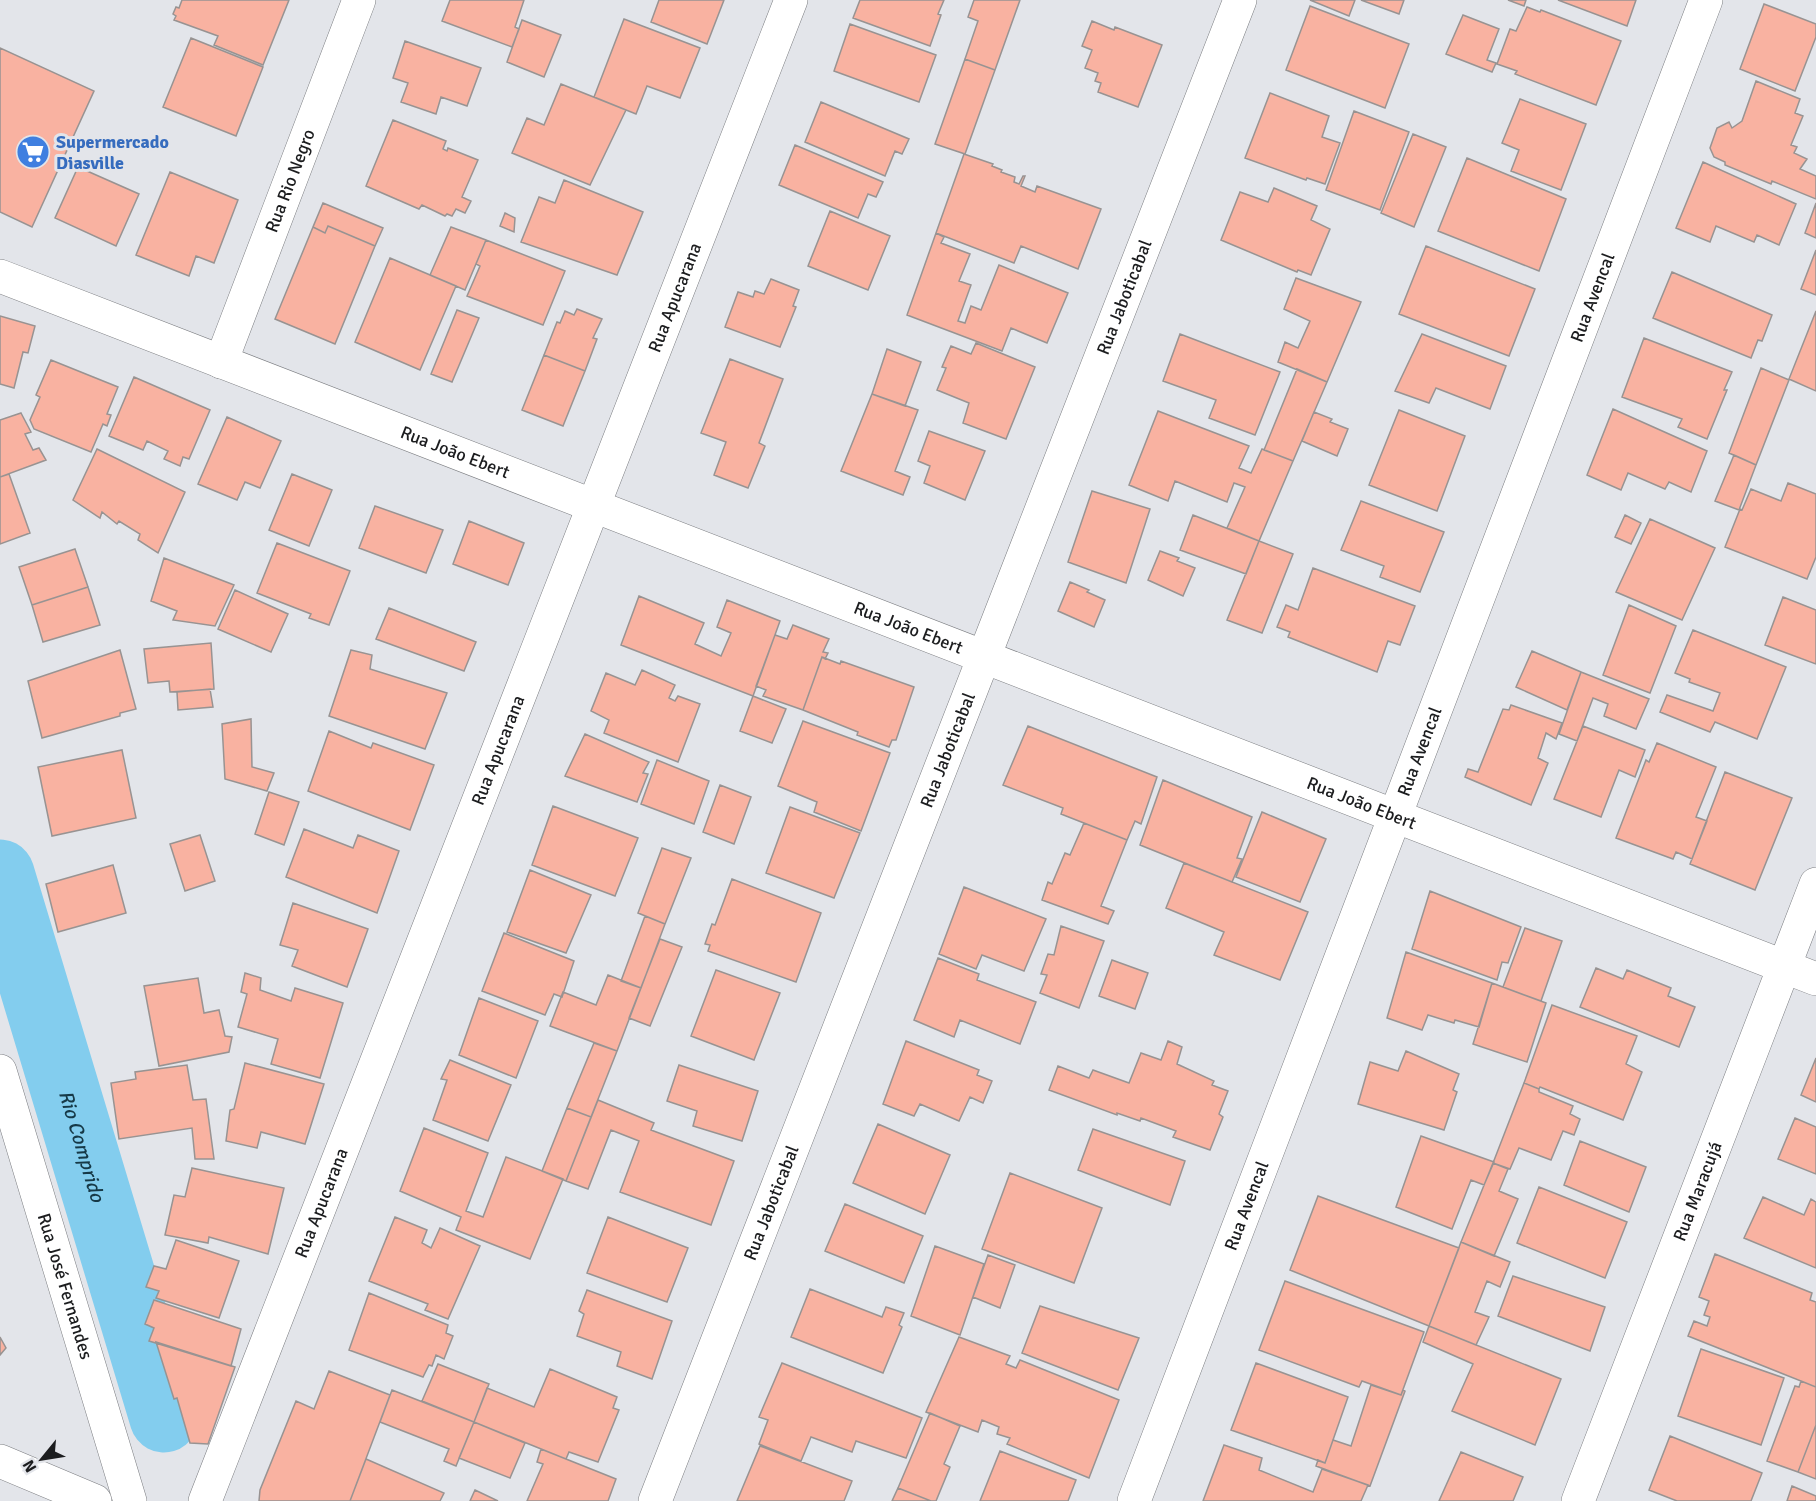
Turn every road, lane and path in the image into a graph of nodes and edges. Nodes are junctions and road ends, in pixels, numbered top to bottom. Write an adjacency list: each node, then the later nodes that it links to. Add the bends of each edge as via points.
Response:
1 (359, 0): 6 (street, Rua Rio Negro)
2 (791, 0): 7 (street, Rua Apucarana)
3 (1240, 0): 8 (street, Rua Jaboticabal)
4 (1706, 0): 9 (street, Rua Avencal)
5 (0, 276): 6 (street, Rua João Ebert)
6 (221, 362): 7 (street, Rua João Ebert)
7 (593, 506): 8 (street, Rua João Ebert); 17 (street, Rua Apucarana)
8 (984, 657): 9 (street, Rua João Ebert); 18 (street, Rua Jaboticabal)
9 (1395, 817): 11 (street, Rua João Ebert); 19 (street, Rua Avencal)
10 (1816, 884): 11 (street, Rua Maracujá)
11 (1784, 967): 12 (street, Rua João Ebert); 20 (street, Rua Maracujá)
12 (1816, 979)
13 (0, 1071): 16 (street, Rua José Fernandes)
14 (0, 1461): 15 (street)
15 (94, 1501)
16 (130, 1501)
17 (205, 1501)
18 (655, 1501)
19 (1134, 1501)
20 (1578, 1501)

